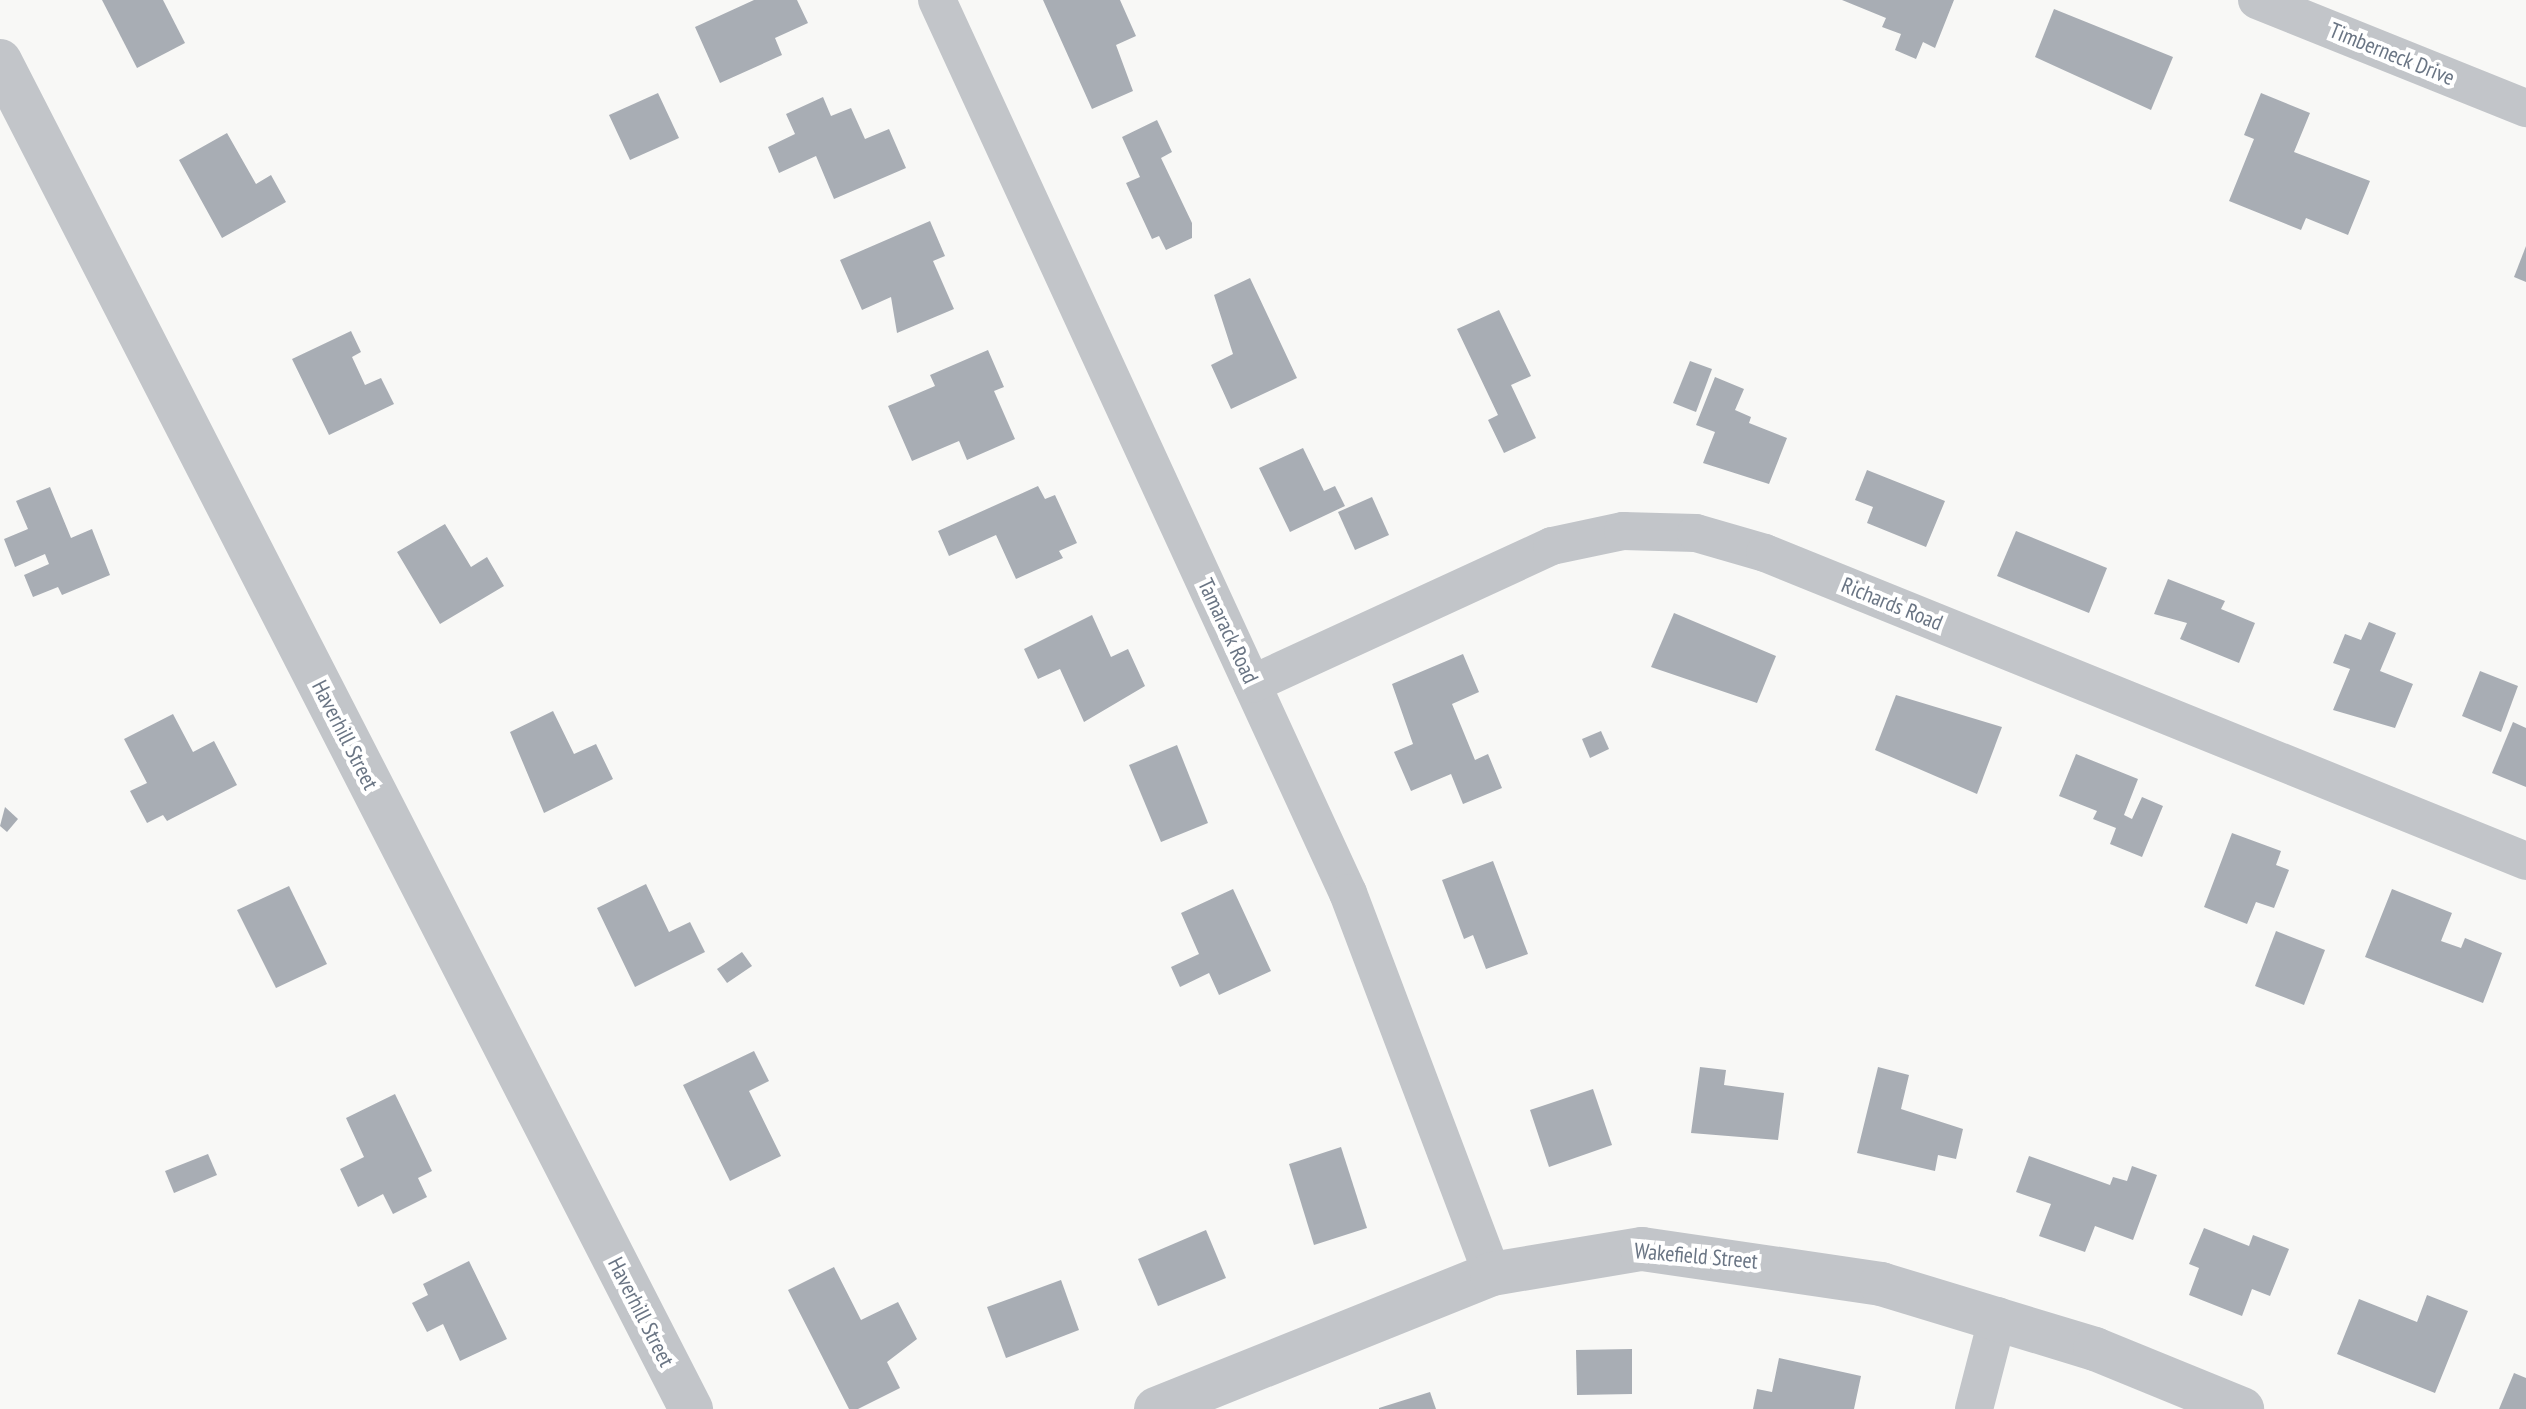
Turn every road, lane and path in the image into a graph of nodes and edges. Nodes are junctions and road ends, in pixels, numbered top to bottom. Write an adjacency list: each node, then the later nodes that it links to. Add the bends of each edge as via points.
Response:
1 (937, 0): 5 (street, Tamarack Road)
2 (2257, 0): 4 (street, Timberneck Drive)
3 (0, 61): 9 (street, Haverhill Street)
4 (2526, 108)
5 (1252, 684): 6 (street, Richards Road, via 1552,546 1623,531 1696,533 1765,553); 7 (street, Tamarack Road, via 1348,893)
6 (2526, 861)
7 (1492, 1274): 8 (street, Wakefield Street, via 1599,1251 1686,1251 1881,1284); 10 (street, Wakefield Street)
8 (1998, 1316): 11 (street); 12 (street, Wakefield Street)
9 (691, 1409)
10 (1156, 1409)
11 (1974, 1409)
12 (2242, 1409)

